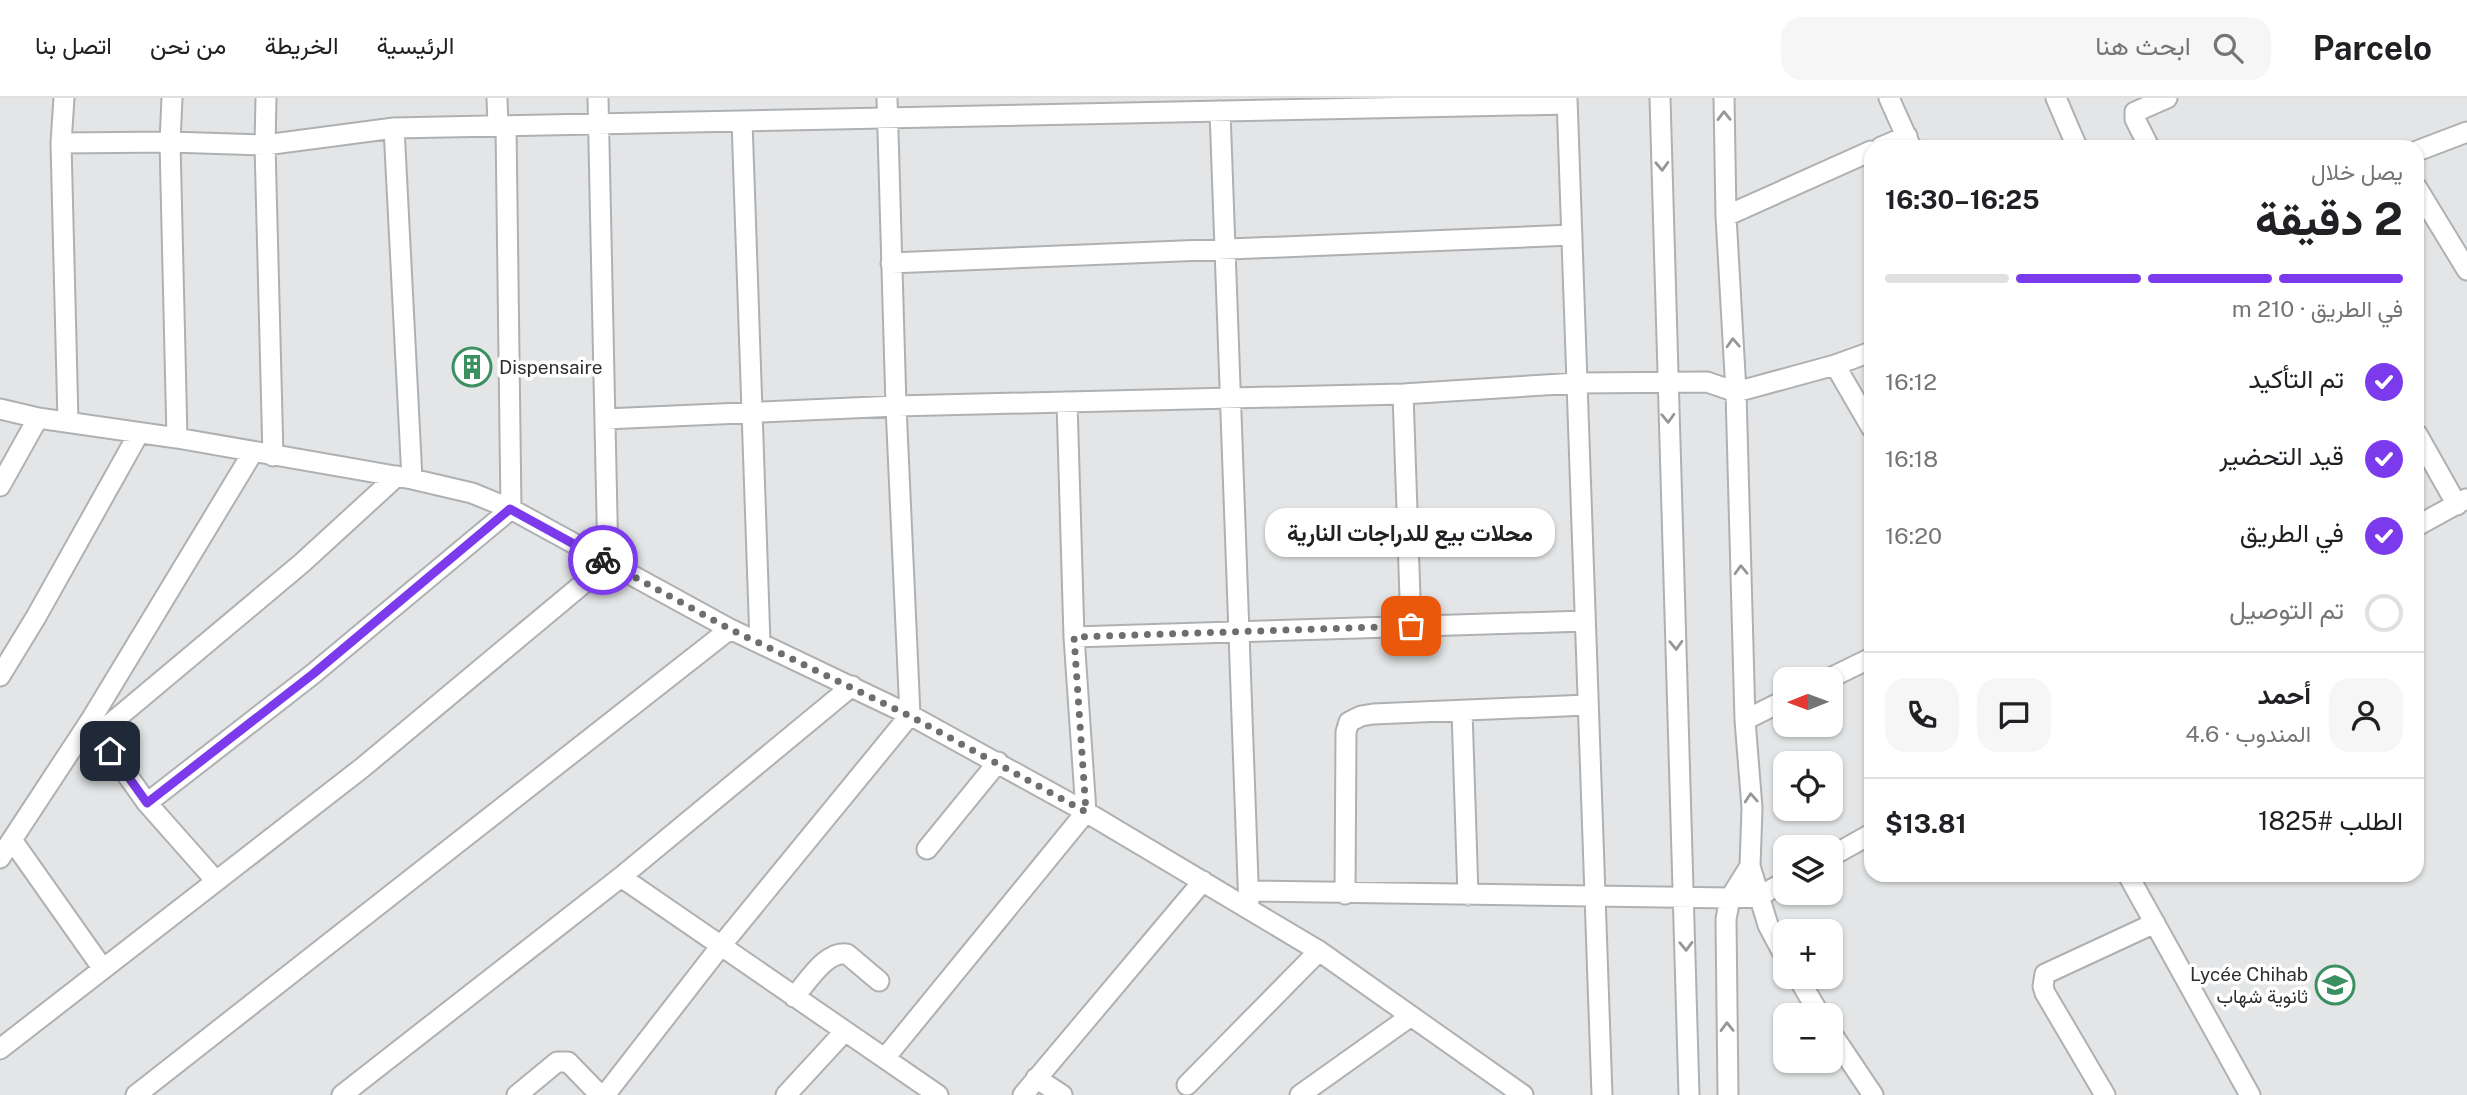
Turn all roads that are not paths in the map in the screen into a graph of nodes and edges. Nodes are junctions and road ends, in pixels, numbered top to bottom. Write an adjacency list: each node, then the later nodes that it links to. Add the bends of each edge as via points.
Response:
1 (64, 98): 24 (street)
2 (172, 98): 23 (street)
3 (266, 98): 25 (street)
4 (497, 98): 17 (street)
5 (598, 98): 16 (street)
6 (887, 98): 14 (street)
7 (1660, 98): 37 (street, one-way to 37)
8 (1724, 98): 29 (street, one-way to 8)
9 (1889, 98): 20 (street)
10 (2056, 98): 21 (street)
11 (2167, 98): 22 (street, via 2135,111)
12 (1567, 101): 13 (street); 30 (street)
13 (1220, 111): 14 (street); 31 (street)
14 (887, 118): 15 (street); 32 (street)
15 (742, 121): 16 (street); 44 (street)
16 (599, 124): 17 (street); 47 (street)
17 (502, 126): 18 (street); 57 (street)
18 (394, 128): 25 (street); 54 (street)
19 (2467, 132): 26 (street)
20 (1908, 140)
21 (2074, 140)
22 (2145, 140)
23 (170, 142): 24 (street); 25 (street); 50 (street)
24 (61, 143): 48 (street)
25 (265, 145): 53 (street)
26 (2424, 148)
27 (1864, 155): 29 (street)
28 (2424, 199): 33 (street)
29 (1727, 216): 38 (street, one-way to 29)
30 (1572, 235): 31 (street); 36 (street)
31 (1225, 249): 32 (street); 40 (street)
32 (891, 263): 42 (street)
33 (2467, 270)
34 (1864, 355): 35 (street)
35 (1835, 365): 38 (street); 45 (street)
36 (1577, 383): 37 (street); 39 (street); 60 (street)
37 (1667, 383): 38 (street, via 1707,382); 94 (street, one-way to 94)
38 (1736, 392): 74 (street, one-way to 38)
39 (1403, 394): 40 (street); 61 (street)
40 (1231, 398): 41 (street); 63 (street)
41 (1067, 402): 42 (street); 64 (street)
42 (896, 406): 44 (street); 73 (street)
43 (0, 409): 46 (street)
44 (752, 413): 47 (street); 65 (street)
45 (1864, 415)
46 (38, 418): 48 (street); 55 (street)
47 (605, 419): 59 (street)
48 (68, 421): 49 (street)
49 (139, 433): 50 (street); 68 (street)
50 (177, 438): 52 (street)
51 (2424, 445): 56 (street)
52 (253, 452): 53 (street); 75 (street)
53 (273, 456): 54 (street)
54 (404, 477): 57 (street, via 472,493); 75 (street)
55 (0, 486)
56 (2462, 502): 58 (street)
57 (510, 509): 59 (street); 77 (street, via 313,674)
58 (2424, 522)
59 (608, 563): 62 (street); 86 (street, via 362,768)
60 (1585, 621): 61 (street); 70 (street)
61 (1411, 626): 63 (street)
62 (730, 629): 65 (street); 112 (street)
63 (1240, 632): 64 (street); 96 (street)
64 (1074, 637): 78 (street)
65 (760, 643): 69 (street)
66 (1864, 661): 67 (street)
67 (1843, 672)
68 (0, 676)
69 (852, 686): 73 (street); 85 (street)
70 (1587, 705): 72 (street); 92 (street)
71 (1773, 706): 74 (street)
72 (1462, 711): 90 (street, via 1373,714 1349,722); 91 (street)
73 (910, 716): 76 (street); 99 (street)
74 (1745, 720): 84 (street, one-way to 74, via 1752,808)
75 (95, 726): 77 (street); 80 (street)
76 (998, 762): 78 (street); 81 (street)
77 (147, 803): 86 (street)
78 (1086, 812): 87 (street); 108 (street)
79 (1864, 839): 82 (street)
80 (12, 840): 83 (street); 101 (street)
81 (927, 849)
82 (1843, 850)
83 (0, 858)
84 (1750, 866): 93 (street); 95 (street)
85 (621, 877): 99 (street); 113 (street)
86 (216, 881): 101 (street)
87 (1203, 881): 96 (street); 109 (street)
88 (2132, 882): 97 (street)
89 (1773, 889): 93 (street)
90 (1345, 894): 91 (street); 96 (street)
91 (1468, 895): 92 (street)
92 (1594, 897): 94 (street); 121 (street)
93 (1759, 897): 95 (street); 98 (street)
94 (1685, 898): 95 (street); 122 (street, one-way to 122)
95 (1730, 898): 123 (street, one-way to 95, via 1725,928)
96 (1249, 900): 100 (street)
97 (2155, 923): 125 (street, via 2045,974 2043,979 2045,993); 126 (street)
98 (1773, 934)
99 (720, 947): 103 (street); 115 (street)
100 (1319, 951): 104 (street); 110 (street)
101 (103, 969): 106 (street)
102 (880, 981): 103 (street, via 847,954 836,953)
103 (794, 997): 105 (street)
104 (1411, 1016): 111 (street); 120 (street)
105 (845, 1031): 108 (street); 116 (street)
106 (0, 1049)
107 (1843, 1050): 124 (street)
108 (885, 1058): 117 (street)
109 (1036, 1078): 118 (street); 119 (street)
110 (1187, 1085)
111 (1515, 1093)
112 (136, 1095)
113 (342, 1095)
114 (517, 1095): 115 (street, via 563,1061)
115 (603, 1095)
116 (786, 1095)
117 (938, 1095)
118 (1023, 1095)
119 (1062, 1095)
120 (1300, 1095)
121 (1602, 1095)
122 (1689, 1095)
123 (1728, 1095)
124 (1873, 1095)
125 (2105, 1095)
126 (2250, 1095)

